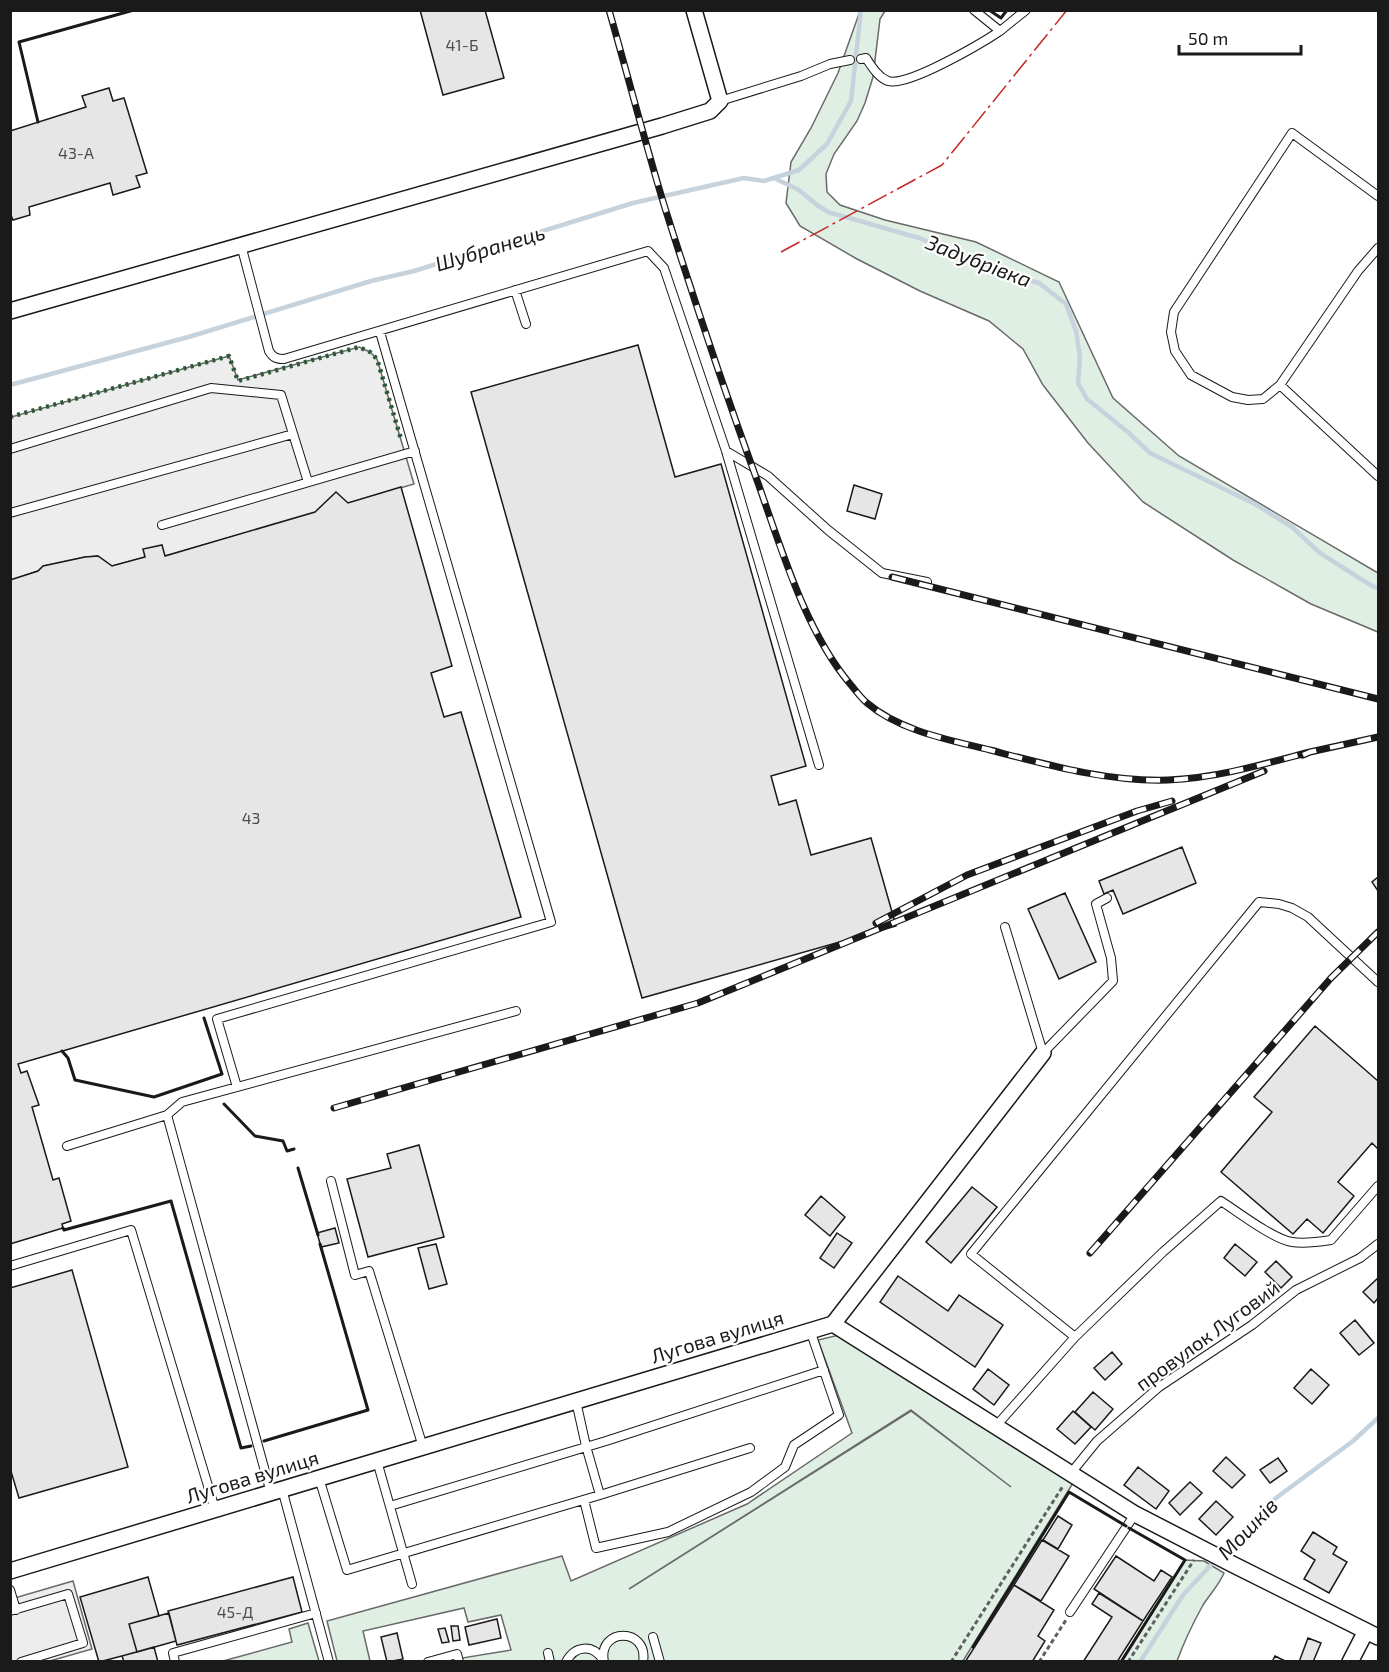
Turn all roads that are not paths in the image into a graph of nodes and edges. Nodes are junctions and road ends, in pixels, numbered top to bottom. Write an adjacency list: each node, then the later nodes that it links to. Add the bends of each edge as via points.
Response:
1 (694, 10): 7 (street)
2 (974, 10): 4 (lane)
3 (1026, 10): 4 (lane)
4 (1000, 31): 5 (lane, via 908,80 890,82 879,76 866,58)
5 (861, 59)
6 (850, 60): 7 (lane)
7 (720, 101): 9 (street, via 710,111 662,126)
8 (1378, 196): 15 (lane, via 1292,133 1174,312 1171,332 1175,351 1191,375 1232,397 1248,400 1263,399)
9 (241, 245): 12 (street); 14 (lane, via 272,356 284,360)
10 (1378, 248): 15 (lane)
11 (515, 290): 13 (lane); 14 (lane); 19 (lane, via 648,251 664,268)
12 (10, 311)
13 (526, 324)
14 (380, 332): 18 (lane)
15 (1280, 385): 20 (lane)
16 (293, 434): 17 (lane, via 281,395 211,388); 21 (lane); 22 (lane)
17 (10, 449)
18 (415, 451): 21 (lane); 31 (lane, via 551,922 217,1019)
19 (726, 451): 24 (lane, via 768,476 882,573); 25 (lane)
20 (1378, 476)
21 (308, 482): 23 (lane)
22 (10, 513)
23 (162, 525)
24 (927, 582)
25 (819, 765)
26 (1107, 898): 30 (lane, via 1096,904 1111,958 1113,981)
27 (1005, 927): 30 (lane)
28 (1378, 982): 40 (lane, via 1308,917 1279,904 1259,902 971,1254)
29 (516, 1011): 31 (lane)
30 (1043, 1053): 38 (street)
31 (237, 1087): 32 (lane, via 182,1102)
32 (167, 1115): 33 (lane); 50 (lane)
33 (67, 1146)
34 (331, 1181): 45 (lane, via 355,1275 369,1271)
35 (1378, 1186): 40 (lane, via 1331,1240 1315,1242 1279,1238 1221,1202)
36 (1378, 1244): 48 (lane, провулок Луговий, via 1296,1290 1252,1325 1159,1387 1098,1441)
37 (10, 1266): 54 (lane, via 131,1230)
38 (833, 1324): 39 (street, Лугова вулиця); 43 (street)
39 (810, 1330): 41 (lane); 42 (street, Лугова вулиця)
40 (1075, 1337): 43 (lane)
41 (824, 1370): 44 (lane); 52 (lane, via 839,1415 794,1445 785,1467 751,1492 668,1532 596,1548)
42 (576, 1401): 44 (lane); 45 (street, Лугова вулиця)
43 (996, 1426): 48 (street)
44 (586, 1446): 51 (lane); 53 (lane)
45 (423, 1447): 47 (street, Лугова вулиця)
46 (750, 1448): 51 (lane)
47 (377, 1461): 49 (street, Лугова вулиця); 53 (lane)
48 (1071, 1473): 55 (street)
49 (319, 1478): 50 (street, Лугова вулиця); 56 (lane, via 347,1570)
50 (276, 1491): 54 (street, Лугова вулиця); 62 (lane)
51 (600, 1495): 52 (lane)
52 (584, 1500): 56 (lane)
53 (390, 1506): 56 (lane)
54 (215, 1509): 57 (street, Лугова вулиця)
55 (1135, 1514): 61 (lane); 63 (street)
56 (403, 1553): 58 (lane)
57 (10, 1571)
58 (412, 1584)
59 (10, 1590): 60 (lane)
60 (14, 1611): 65 (lane, via 68,1594 83,1643)
61 (1071, 1612)
62 (316, 1613): 66 (lane, via 173,1653); 67 (lane)
63 (1372, 1634): 74 (street)
64 (653, 1637): 73 (lane)
65 (21, 1662)
66 (175, 1662)
67 (329, 1662)
68 (428, 1662): 69 (lane, via 456,1654)
69 (459, 1662)
70 (566, 1662): 71 (lane, via 584,1648 594,1650)
71 (604, 1662): 72 (lane, via 608,1642 622,1635 640,1644)
72 (642, 1662)
73 (660, 1662)
74 (1350, 1662)

